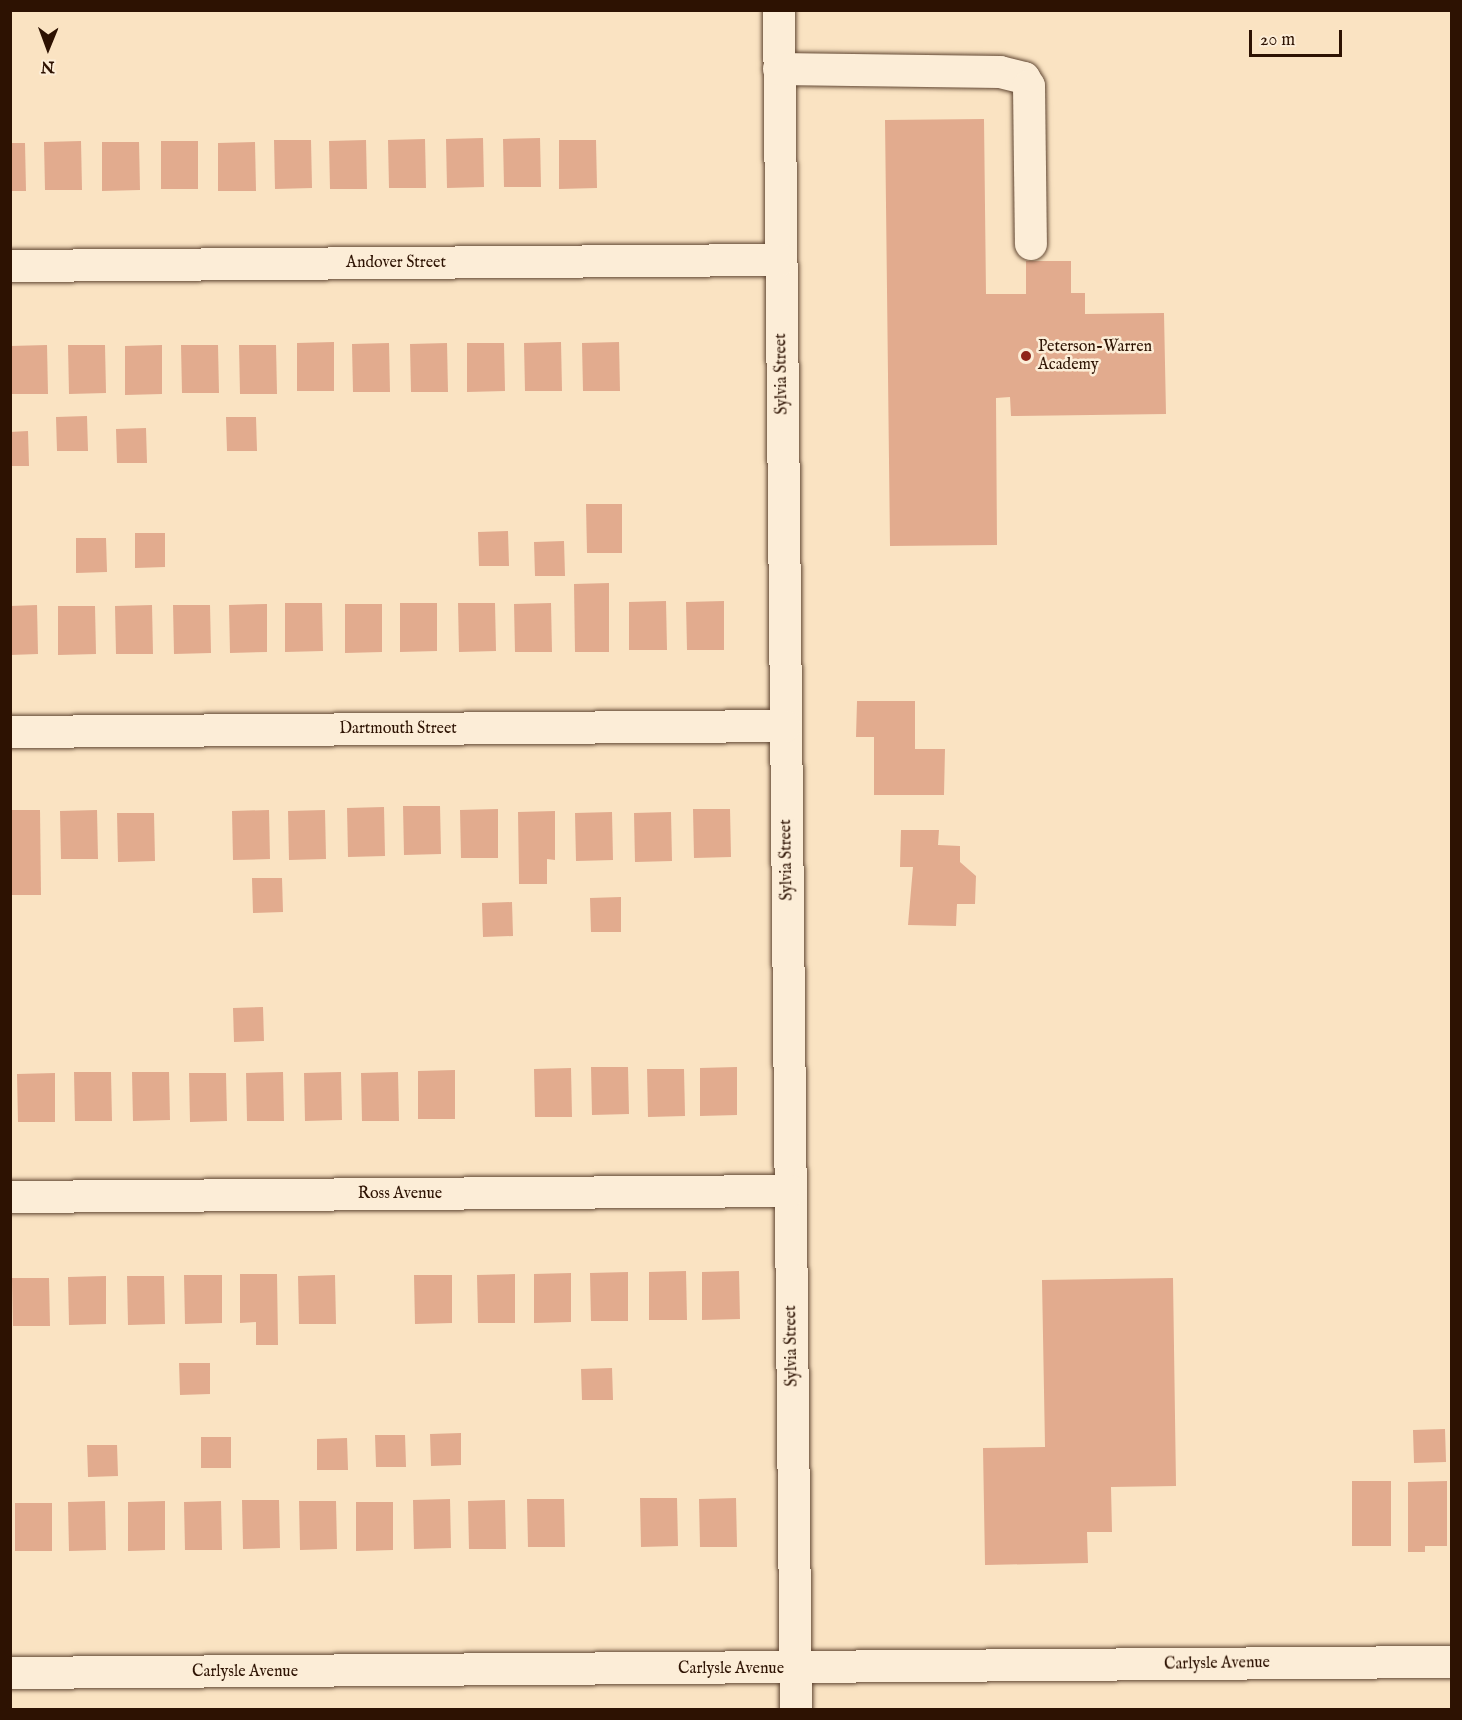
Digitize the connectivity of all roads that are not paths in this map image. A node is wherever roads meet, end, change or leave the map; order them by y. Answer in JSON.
{"nodes":[{"id":1,"x":779,"y":10,"type":"edge"},
{"id":2,"x":779,"y":69,"type":"junction"},
{"id":3,"x":1031,"y":244,"type":"dead end"},
{"id":4,"x":780,"y":260,"type":"junction"},
{"id":5,"x":10,"y":266,"type":"edge"},
{"id":6,"x":785,"y":726,"type":"junction"},
{"id":7,"x":10,"y":732,"type":"edge"},
{"id":8,"x":790,"y":1191,"type":"junction"},
{"id":9,"x":10,"y":1197,"type":"edge"},
{"id":10,"x":1452,"y":1662,"type":"edge"},
{"id":11,"x":795,"y":1668,"type":"junction"},
{"id":12,"x":10,"y":1673,"type":"edge"},
{"id":13,"x":796,"y":1710,"type":"edge"}],
"edges":[{"from":1,"to":2,"type":"street","name":"Sylvia Street"},
{"from":2,"to":3,"type":"street"},
{"from":2,"to":4,"type":"street","name":"Sylvia Street"},
{"from":4,"to":5,"type":"street","name":"Andover Street"},
{"from":4,"to":6,"type":"street","name":"Sylvia Street"},
{"from":6,"to":7,"type":"street","name":"Dartmouth Street"},
{"from":6,"to":8,"type":"street","name":"Sylvia Street"},
{"from":8,"to":9,"type":"street","name":"Ross Avenue"},
{"from":8,"to":11,"type":"street","name":"Sylvia Street"},
{"from":10,"to":11,"type":"street","name":"Carlysle Avenue"},
{"from":11,"to":12,"type":"street","name":"Carlysle Avenue"},
{"from":11,"to":13,"type":"street","name":"Sylvia Street"}]}
